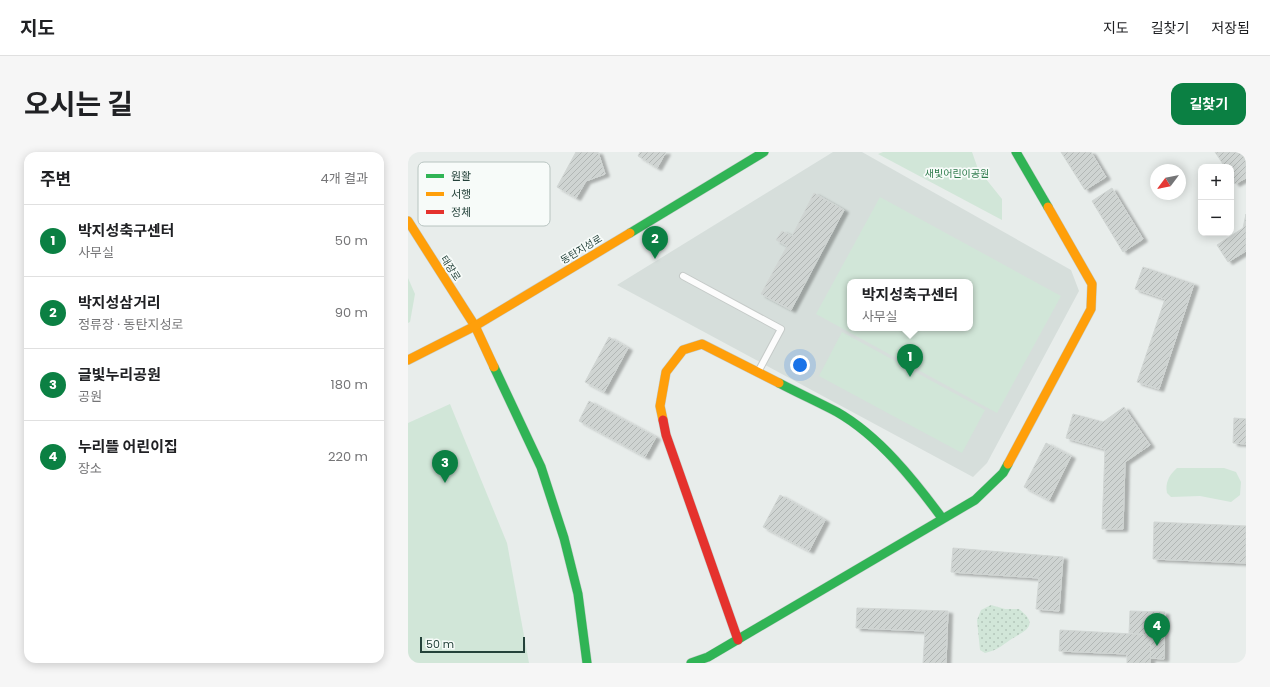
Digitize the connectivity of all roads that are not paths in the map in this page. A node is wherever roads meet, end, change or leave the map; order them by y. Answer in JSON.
{"nodes":[{"id":1,"x":764,"y":152,"type":"edge"},
{"id":2,"x":1016,"y":152,"type":"edge"},
{"id":3,"x":408,"y":221,"type":"edge"},
{"id":4,"x":683,"y":276,"type":"dead end"},
{"id":5,"x":475,"y":326,"type":"junction"},
{"id":6,"x":408,"y":360,"type":"edge"},
{"id":7,"x":758,"y":372,"type":"junction"},
{"id":8,"x":942,"y":518,"type":"junction"},
{"id":9,"x":738,"y":640,"type":"junction"},
{"id":10,"x":587,"y":663,"type":"edge"},
{"id":11,"x":691,"y":663,"type":"edge"}],
"edges":[{"from":1,"to":5,"type":"street","name":"동탄지성로"},
{"from":2,"to":8,"type":"street"},
{"from":3,"to":5,"type":"street","name":"태장로"},
{"from":4,"to":7,"type":"lane"},
{"from":5,"to":6,"type":"street","name":"동탄지성로"},
{"from":5,"to":10,"type":"street","name":"태장로"},
{"from":7,"to":8,"type":"street"},
{"from":7,"to":9,"type":"street"},
{"from":8,"to":9,"type":"street"},
{"from":9,"to":11,"type":"street"}]}
